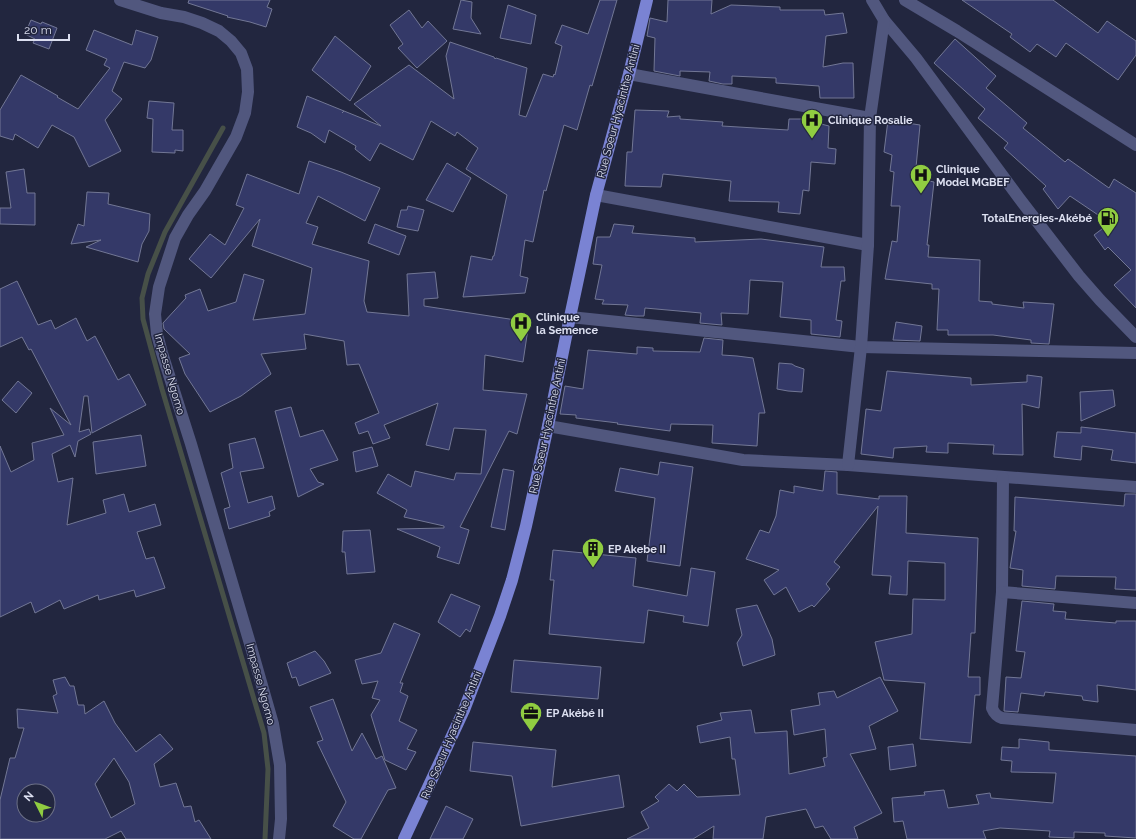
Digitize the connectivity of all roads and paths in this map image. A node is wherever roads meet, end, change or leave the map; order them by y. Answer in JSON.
{"nodes":[{"id":1,"x":120,"y":0,"type":"edge"},
{"id":2,"x":647,"y":0,"type":"edge"},
{"id":3,"x":872,"y":0,"type":"edge"},
{"id":4,"x":905,"y":0,"type":"edge"},
{"id":5,"x":884,"y":20,"type":"junction"},
{"id":6,"x":629,"y":74,"type":"junction"},
{"id":7,"x":870,"y":118,"type":"junction"},
{"id":8,"x":1136,"y":145,"type":"edge"},
{"id":9,"x":596,"y":195,"type":"junction"},
{"id":10,"x":868,"y":245,"type":"junction"},
{"id":11,"x":570,"y":317,"type":"junction"},
{"id":12,"x":1136,"y":337,"type":"edge"},
{"id":13,"x":861,"y":346,"type":"junction"},
{"id":14,"x":1136,"y":353,"type":"edge"},
{"id":15,"x":548,"y":426,"type":"junction"},
{"id":16,"x":848,"y":465,"type":"junction"},
{"id":17,"x":1003,"y":478,"type":"junction"},
{"id":18,"x":1136,"y":487,"type":"edge"},
{"id":19,"x":1002,"y":592,"type":"junction"},
{"id":20,"x":1136,"y":603,"type":"edge"},
{"id":21,"x":1136,"y":730,"type":"edge"},
{"id":22,"x":279,"y":839,"type":"edge"},
{"id":23,"x":404,"y":839,"type":"edge"}],
"edges":[{"from":1,"to":22,"type":"street","name":"Impasse Ngomo"},
{"from":2,"to":6,"type":"main road","name":"Rue Soeur Hyacinthe Antini"},
{"from":3,"to":5,"type":"street"},
{"from":4,"to":8,"type":"street"},
{"from":5,"to":7,"type":"street"},
{"from":5,"to":12,"type":"street"},
{"from":6,"to":7,"type":"street"},
{"from":6,"to":9,"type":"main road","name":"Rue Soeur Hyacinthe Antini"},
{"from":7,"to":10,"type":"street"},
{"from":9,"to":10,"type":"street"},
{"from":9,"to":11,"type":"main road","name":"Rue Soeur Hyacinthe Antini"},
{"from":10,"to":13,"type":"street"},
{"from":11,"to":13,"type":"street"},
{"from":11,"to":15,"type":"main road","name":"Rue Soeur Hyacinthe Antini"},
{"from":13,"to":14,"type":"street"},
{"from":13,"to":16,"type":"street"},
{"from":15,"to":16,"type":"street"},
{"from":15,"to":23,"type":"main road","name":"Rue Soeur Hyacinthe Antini"},
{"from":16,"to":17,"type":"street"},
{"from":17,"to":18,"type":"street"},
{"from":17,"to":19,"type":"street"},
{"from":19,"to":20,"type":"street"},
{"from":19,"to":21,"type":"street"}]}
